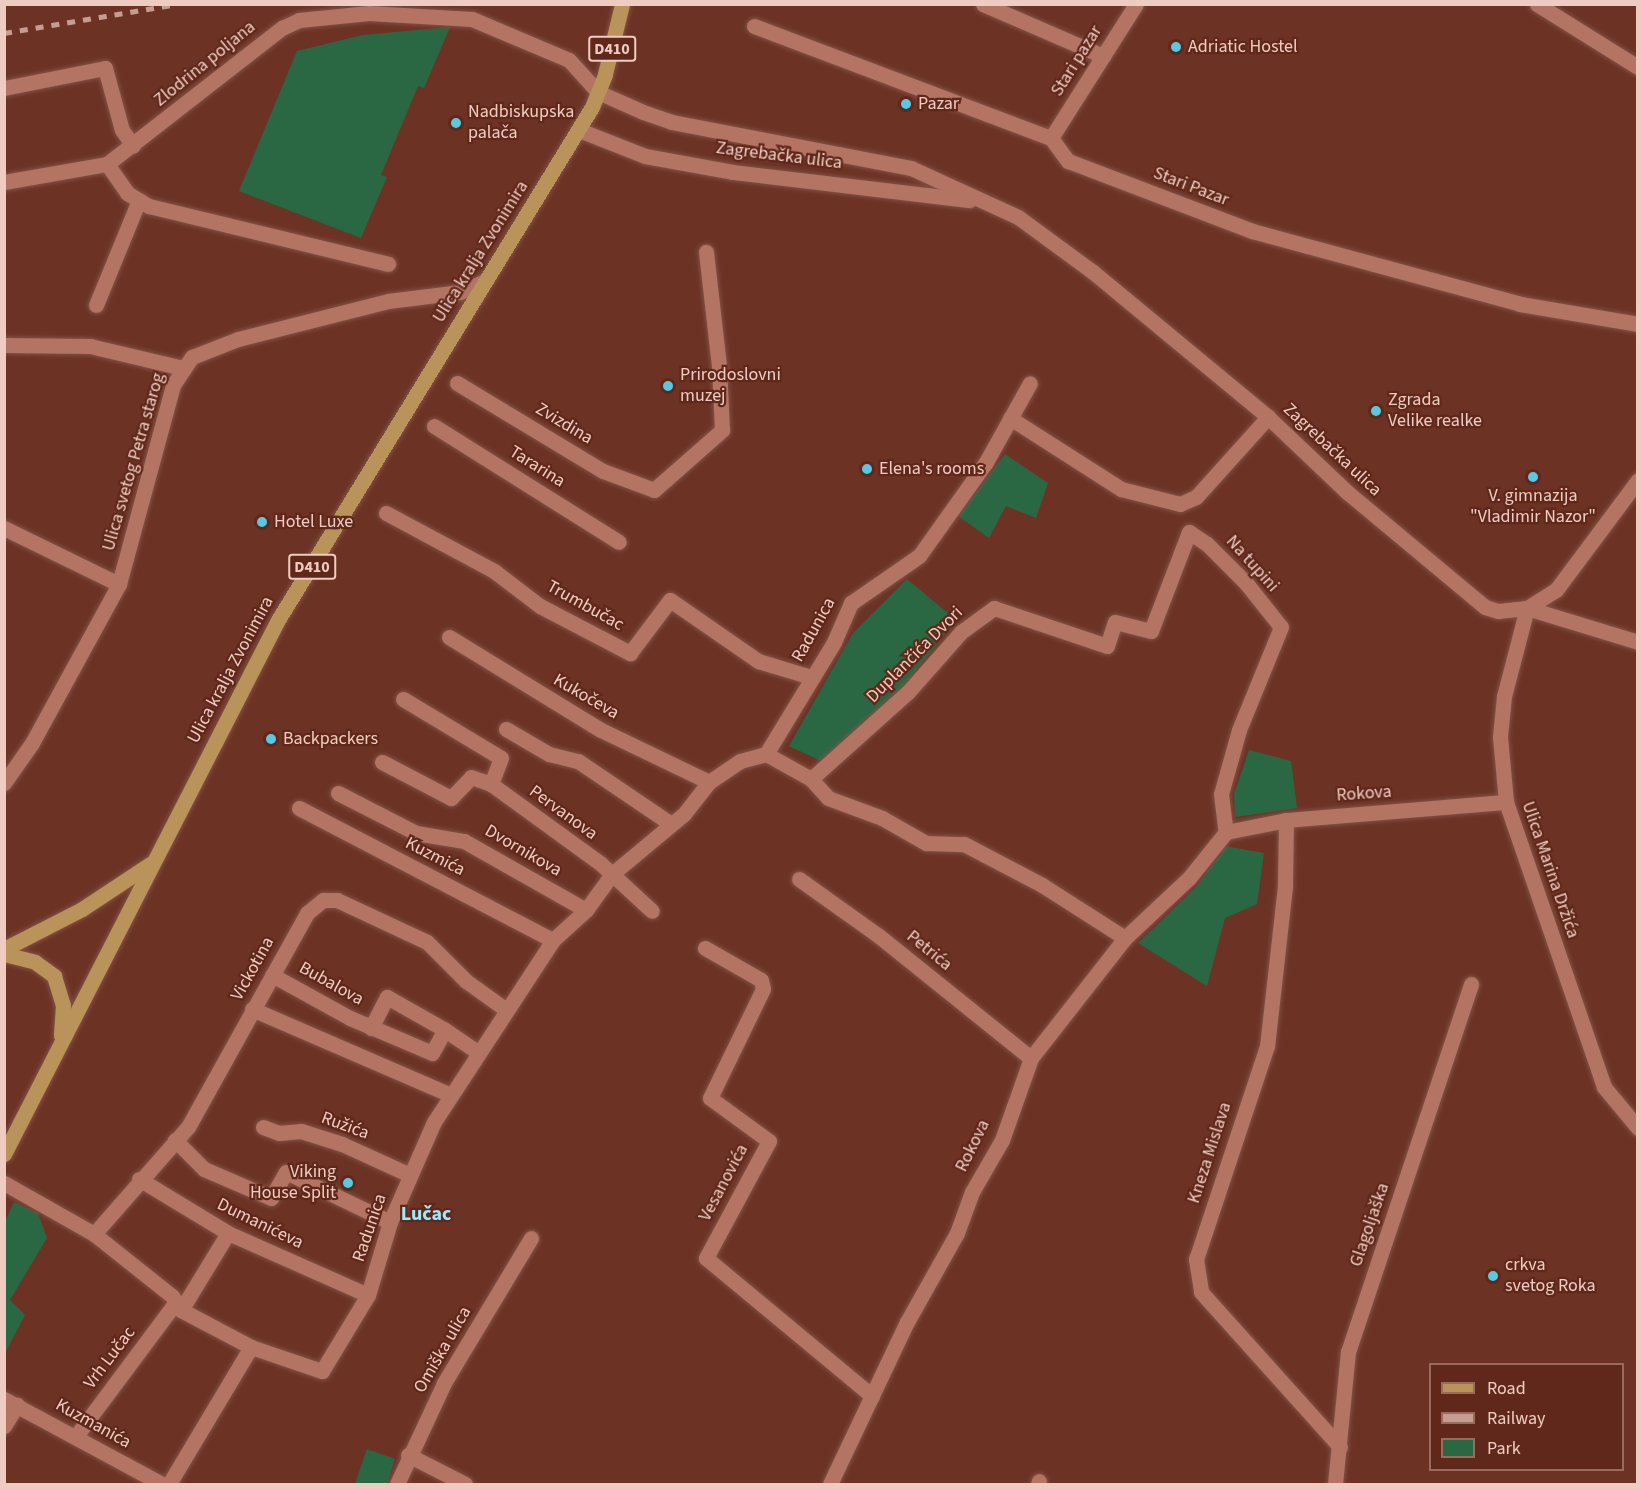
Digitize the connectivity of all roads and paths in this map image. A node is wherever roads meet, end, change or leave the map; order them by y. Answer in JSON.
{"nodes":[{"id":1,"x":622,"y":4,"type":"edge"},
{"id":2,"x":983,"y":4,"type":"edge"},
{"id":3,"x":1136,"y":4,"type":"edge"},
{"id":4,"x":1537,"y":4,"type":"edge"},
{"id":5,"x":754,"y":26,"type":"dead end"},
{"id":6,"x":1103,"y":56,"type":"junction"},
{"id":7,"x":1638,"y":67,"type":"edge"},
{"id":8,"x":4,"y":88,"type":"edge"},
{"id":9,"x":598,"y":92,"type":"junction"},
{"id":10,"x":579,"y":130,"type":"junction"},
{"id":11,"x":1052,"y":138,"type":"junction"},
{"id":12,"x":133,"y":146,"type":"junction"},
{"id":13,"x":106,"y":164,"type":"junction"},
{"id":14,"x":4,"y":182,"type":"edge"},
{"id":15,"x":139,"y":200,"type":"junction"},
{"id":16,"x":978,"y":201,"type":"junction"},
{"id":17,"x":706,"y":252,"type":"dead end"},
{"id":18,"x":388,"y":264,"type":"dead end"},
{"id":19,"x":484,"y":281,"type":"junction"},
{"id":20,"x":96,"y":304,"type":"dead end"},
{"id":21,"x":1638,"y":324,"type":"edge"},
{"id":22,"x":4,"y":345,"type":"edge"},
{"id":23,"x":183,"y":368,"type":"junction"},
{"id":24,"x":457,"y":383,"type":"dead end"},
{"id":25,"x":1030,"y":384,"type":"dead end"},
{"id":26,"x":1268,"y":417,"type":"junction"},
{"id":27,"x":1010,"y":418,"type":"junction"},
{"id":28,"x":434,"y":426,"type":"dead end"},
{"id":29,"x":1638,"y":480,"type":"edge"},
{"id":30,"x":386,"y":513,"type":"dead end"},
{"id":31,"x":4,"y":528,"type":"edge"},
{"id":32,"x":1189,"y":532,"type":"joint"},
{"id":33,"x":619,"y":542,"type":"dead end"},
{"id":34,"x":119,"y":584,"type":"junction"},
{"id":35,"x":1527,"y":608,"type":"junction"},
{"id":36,"x":449,"y":638,"type":"dead end"},
{"id":37,"x":1638,"y":642,"type":"edge"},
{"id":38,"x":811,"y":677,"type":"junction"},
{"id":39,"x":403,"y":699,"type":"dead end"},
{"id":40,"x":506,"y":729,"type":"dead end"},
{"id":41,"x":766,"y":754,"type":"junction"},
{"id":42,"x":382,"y":762,"type":"dead end"},
{"id":43,"x":811,"y":779,"type":"junction"},
{"id":44,"x":709,"y":782,"type":"junction"},
{"id":45,"x":4,"y":783,"type":"edge"},
{"id":46,"x":491,"y":784,"type":"junction"},
{"id":47,"x":338,"y":793,"type":"dead end"},
{"id":48,"x":1506,"y":802,"type":"junction"},
{"id":49,"x":299,"y":808,"type":"dead end"},
{"id":50,"x":1286,"y":820,"type":"junction"},
{"id":51,"x":671,"y":824,"type":"junction"},
{"id":52,"x":1226,"y":832,"type":"junction"},
{"id":53,"x":154,"y":861,"type":"junction"},
{"id":54,"x":612,"y":874,"type":"junction"},
{"id":55,"x":799,"y":879,"type":"dead end"},
{"id":56,"x":586,"y":910,"type":"junction"},
{"id":57,"x":652,"y":911,"type":"dead end"},
{"id":58,"x":1125,"y":938,"type":"junction"},
{"id":59,"x":553,"y":940,"type":"junction"},
{"id":60,"x":705,"y":948,"type":"dead end"},
{"id":61,"x":4,"y":949,"type":"edge"},
{"id":62,"x":4,"y":954,"type":"edge"},
{"id":63,"x":272,"y":975,"type":"junction"},
{"id":64,"x":1471,"y":984,"type":"dead end"},
{"id":65,"x":252,"y":1009,"type":"junction"},
{"id":66,"x":505,"y":1009,"type":"junction"},
{"id":67,"x":371,"y":1028,"type":"junction"},
{"id":68,"x":445,"y":1030,"type":"junction"},
{"id":69,"x":59,"y":1047,"type":"junction"},
{"id":70,"x":478,"y":1052,"type":"junction"},
{"id":71,"x":1031,"y":1058,"type":"junction"},
{"id":72,"x":451,"y":1095,"type":"junction"},
{"id":73,"x":263,"y":1127,"type":"dead end"},
{"id":74,"x":1638,"y":1128,"type":"edge"},
{"id":75,"x":175,"y":1140,"type":"junction"},
{"id":76,"x":4,"y":1154,"type":"edge"},
{"id":77,"x":410,"y":1175,"type":"junction"},
{"id":78,"x":139,"y":1179,"type":"junction"},
{"id":79,"x":4,"y":1183,"type":"edge"},
{"id":80,"x":390,"y":1222,"type":"junction"},
{"id":81,"x":228,"y":1233,"type":"junction"},
{"id":82,"x":94,"y":1234,"type":"junction"},
{"id":83,"x":531,"y":1238,"type":"dead end"},
{"id":84,"x":368,"y":1295,"type":"junction"},
{"id":85,"x":178,"y":1306,"type":"junction"},
{"id":86,"x":251,"y":1347,"type":"junction"},
{"id":87,"x":872,"y":1396,"type":"junction"},
{"id":88,"x":11,"y":1402,"type":"edge"},
{"id":89,"x":4,"y":1426,"type":"edge"},
{"id":90,"x":76,"y":1436,"type":"junction"},
{"id":91,"x":1340,"y":1447,"type":"junction"},
{"id":92,"x":408,"y":1455,"type":"junction"},
{"id":93,"x":162,"y":1484,"type":"edge"},
{"id":94,"x":397,"y":1485,"type":"edge"},
{"id":95,"x":465,"y":1485,"type":"edge"},
{"id":96,"x":830,"y":1485,"type":"edge"},
{"id":97,"x":1335,"y":1485,"type":"edge"}],
"edges":[{"from":1,"to":9,"type":"main road","number":"D410"},
{"from":2,"to":6,"type":"street"},
{"from":3,"to":6,"type":"street","name":"Stari pazar"},
{"from":4,"to":7,"type":"street"},
{"from":5,"to":11,"type":"street"},
{"from":6,"to":11,"type":"street","name":"Stari pazar"},
{"from":8,"to":12,"type":"street"},
{"from":9,"to":10,"type":"main road","number":"D410"},
{"from":9,"to":12,"type":"street","name":"Zlodrina poljana"},
{"from":9,"to":16,"type":"street","name":"Zagrebačka ulica"},
{"from":10,"to":16,"type":"street","name":"Zagrebačka ulica"},
{"from":10,"to":19,"type":"main road","name":"Ulica kralja Zvonimira","number":"D410"},
{"from":11,"to":21,"type":"street","name":"Stari Pazar"},
{"from":12,"to":13,"type":"street","name":"Zlodrina poljana"},
{"from":13,"to":14,"type":"street","name":"Zlodrina poljana"},
{"from":13,"to":15,"type":"street"},
{"from":15,"to":18,"type":"street"},
{"from":15,"to":20,"type":"street"},
{"from":16,"to":26,"type":"street","name":"Zagrebačka ulica"},
{"from":17,"to":24,"type":"street","name":"Zvizdina"},
{"from":19,"to":23,"type":"street","name":"Ulica svetog Petra starog"},
{"from":19,"to":53,"type":"main road","name":"Ulica kralja Zvonimira","number":"D410"},
{"from":22,"to":23,"type":"street"},
{"from":23,"to":34,"type":"street","name":"Ulica svetog Petra starog"},
{"from":25,"to":27,"type":"street","name":"Radunica"},
{"from":26,"to":27,"type":"street"},
{"from":26,"to":35,"type":"street","name":"Zagrebačka ulica"},
{"from":27,"to":38,"type":"street","name":"Radunica"},
{"from":28,"to":33,"type":"street","name":"Tararina"},
{"from":29,"to":35,"type":"street","name":"Zagrebačka ulica"},
{"from":30,"to":38,"type":"street","name":"Trumbučac"},
{"from":31,"to":34,"type":"street"},
{"from":32,"to":43,"type":"street","name":"Duplančića Dvori"},
{"from":32,"to":52,"type":"street","name":"Na tupini"},
{"from":34,"to":45,"type":"street","name":"Ulica svetog Petra starog"},
{"from":35,"to":37,"type":"street"},
{"from":35,"to":48,"type":"street","name":"Ulica Marina Držića"},
{"from":36,"to":44,"type":"street","name":"Kukočeva"},
{"from":38,"to":41,"type":"street","name":"Radunica"},
{"from":39,"to":46,"type":"street"},
{"from":40,"to":51,"type":"street"},
{"from":41,"to":43,"type":"street"},
{"from":41,"to":44,"type":"street","name":"Radunica"},
{"from":42,"to":46,"type":"street"},
{"from":43,"to":58,"type":"street"},
{"from":44,"to":51,"type":"street","name":"Radunica"},
{"from":46,"to":54,"type":"street","name":"Pervanova"},
{"from":47,"to":56,"type":"street","name":"Dvornikova"},
{"from":48,"to":50,"type":"street","name":"Rokova"},
{"from":48,"to":74,"type":"street","name":"Ulica Marina Držića"},
{"from":49,"to":59,"type":"street","name":"Kuzmića"},
{"from":50,"to":52,"type":"street","name":"Rokova"},
{"from":50,"to":91,"type":"street","name":"Kneza Mislava"},
{"from":51,"to":54,"type":"street","name":"Radunica"},
{"from":52,"to":58,"type":"street","name":"Rokova"},
{"from":53,"to":61,"type":"main road","number":"D410"},
{"from":53,"to":69,"type":"main road","name":"Ulica kralja Zvonimira","number":"D410"},
{"from":54,"to":56,"type":"street","name":"Radunica"},
{"from":54,"to":57,"type":"street"},
{"from":55,"to":71,"type":"street","name":"Petrića"},
{"from":56,"to":59,"type":"street","name":"Radunica"},
{"from":58,"to":71,"type":"street","name":"Rokova"},
{"from":59,"to":66,"type":"street","name":"Radunica"},
{"from":60,"to":87,"type":"street","name":"Vesanovića"},
{"from":62,"to":69,"type":"main road"},
{"from":63,"to":65,"type":"street","name":"Vickotina"},
{"from":63,"to":66,"type":"street","name":"Vickotina"},
{"from":63,"to":67,"type":"street","name":"Bubalova"},
{"from":64,"to":91,"type":"street","name":"Glagoljaška"},
{"from":65,"to":72,"type":"street"},
{"from":65,"to":75,"type":"street","name":"Vickotina"},
{"from":66,"to":70,"type":"street","name":"Radunica"},
{"from":67,"to":68,"type":"street","name":"Bubalova"},
{"from":67,"to":68,"type":"street","name":"Bubalova"},
{"from":68,"to":70,"type":"street","name":"Bubalova"},
{"from":69,"to":76,"type":"main road","name":"Ulica kralja Zvonimira","number":"D410"},
{"from":70,"to":72,"type":"street","name":"Radunica"},
{"from":71,"to":87,"type":"street","name":"Rokova"},
{"from":72,"to":77,"type":"street","name":"Radunica"},
{"from":73,"to":77,"type":"street","name":"Ružića"},
{"from":75,"to":78,"type":"street","name":"Vickotina"},
{"from":75,"to":80,"type":"street"},
{"from":77,"to":80,"type":"street","name":"Radunica"},
{"from":78,"to":81,"type":"street","name":"Dumanićeva"},
{"from":78,"to":82,"type":"street","name":"Vickotina"},
{"from":79,"to":82,"type":"street"},
{"from":80,"to":84,"type":"street","name":"Radunica"},
{"from":81,"to":84,"type":"street","name":"Dumanićeva"},
{"from":81,"to":85,"type":"street","name":"Vrh Lučac"},
{"from":82,"to":85,"type":"street"},
{"from":83,"to":92,"type":"street","name":"Omiška ulica"},
{"from":84,"to":86,"type":"street","name":"Radunica"},
{"from":85,"to":86,"type":"street"},
{"from":85,"to":90,"type":"street","name":"Vrh Lučac"},
{"from":86,"to":93,"type":"street"},
{"from":87,"to":96,"type":"street","name":"Rokova"},
{"from":88,"to":89,"type":"street"},
{"from":88,"to":90,"type":"street","name":"Kuzmanića"},
{"from":90,"to":93,"type":"street","name":"Kuzmanića"},
{"from":91,"to":97,"type":"street","name":"Glagoljaška"},
{"from":92,"to":94,"type":"street","name":"Omiška ulica"},
{"from":92,"to":95,"type":"street"}]}
